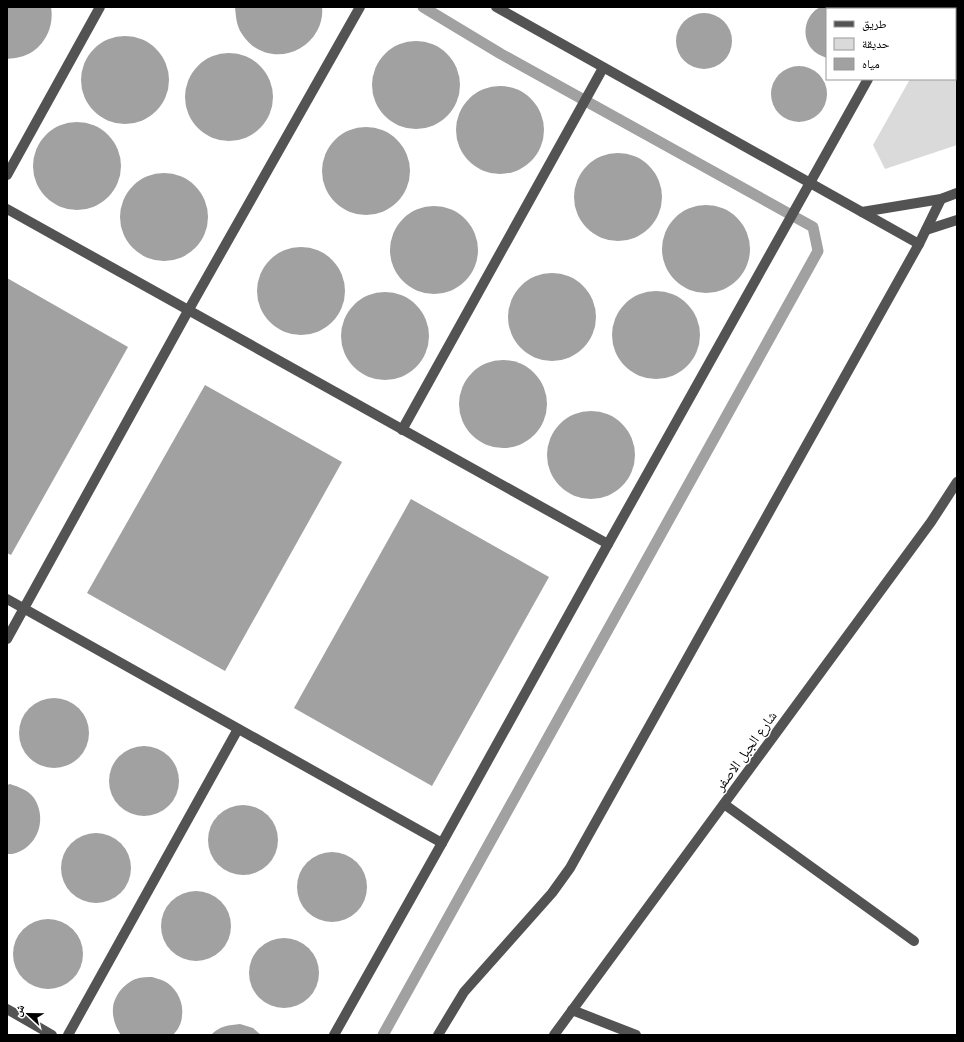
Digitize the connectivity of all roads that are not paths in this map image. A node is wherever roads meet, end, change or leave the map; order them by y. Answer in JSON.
{"nodes":[{"id":1,"x":100,"y":7,"type":"edge"},
{"id":2,"x":360,"y":7,"type":"edge"},
{"id":3,"x":496,"y":7,"type":"edge"},
{"id":4,"x":603,"y":68,"type":"junction"},
{"id":5,"x":867,"y":80,"type":"edge"},
{"id":6,"x":7,"y":175,"type":"edge"},
{"id":7,"x":810,"y":183,"type":"junction"},
{"id":8,"x":957,"y":193,"type":"edge"},
{"id":9,"x":941,"y":199,"type":"junction"},
{"id":10,"x":7,"y":209,"type":"edge"},
{"id":11,"x":862,"y":212,"type":"junction"},
{"id":12,"x":957,"y":220,"type":"edge"},
{"id":13,"x":926,"y":230,"type":"junction"},
{"id":14,"x":919,"y":244,"type":"junction"},
{"id":15,"x":188,"y":311,"type":"junction"},
{"id":16,"x":402,"y":430,"type":"junction"},
{"id":17,"x":957,"y":482,"type":"edge"},
{"id":18,"x":608,"y":544,"type":"junction"},
{"id":19,"x":7,"y":600,"type":"edge"},
{"id":20,"x":24,"y":609,"type":"junction"},
{"id":21,"x":7,"y":639,"type":"edge"},
{"id":22,"x":238,"y":729,"type":"junction"},
{"id":23,"x":724,"y":804,"type":"junction"},
{"id":24,"x":442,"y":843,"type":"junction"},
{"id":25,"x":914,"y":941,"type":"dead end"},
{"id":26,"x":7,"y":1009,"type":"edge"},
{"id":27,"x":572,"y":1010,"type":"junction"},
{"id":28,"x":52,"y":1035,"type":"edge"},
{"id":29,"x":68,"y":1035,"type":"edge"},
{"id":30,"x":334,"y":1035,"type":"edge"},
{"id":31,"x":438,"y":1035,"type":"edge"},
{"id":32,"x":554,"y":1035,"type":"edge"},
{"id":33,"x":636,"y":1035,"type":"edge"}],
"edges":[{"from":1,"to":6,"type":"street"},
{"from":2,"to":15,"type":"street"},
{"from":3,"to":4,"type":"street"},
{"from":4,"to":7,"type":"street"},
{"from":4,"to":16,"type":"street"},
{"from":5,"to":7,"type":"street"},
{"from":7,"to":11,"type":"street"},
{"from":7,"to":18,"type":"street"},
{"from":8,"to":9,"type":"street"},
{"from":9,"to":11,"type":"street"},
{"from":9,"to":13,"type":"street"},
{"from":10,"to":15,"type":"street"},
{"from":11,"to":14,"type":"street"},
{"from":12,"to":13,"type":"street"},
{"from":13,"to":14,"type":"street"},
{"from":14,"to":31,"type":"street"},
{"from":15,"to":16,"type":"street"},
{"from":15,"to":20,"type":"street"},
{"from":16,"to":18,"type":"street"},
{"from":17,"to":23,"type":"street","name":"شارع الجبل الاصفر"},
{"from":18,"to":24,"type":"street"},
{"from":19,"to":20,"type":"street"},
{"from":20,"to":21,"type":"street"},
{"from":20,"to":22,"type":"street"},
{"from":22,"to":24,"type":"street"},
{"from":22,"to":29,"type":"street"},
{"from":23,"to":25,"type":"street"},
{"from":23,"to":27,"type":"street","name":"شارع الجبل الاصفر"},
{"from":24,"to":30,"type":"street"},
{"from":26,"to":28,"type":"street"},
{"from":27,"to":32,"type":"street","name":"شارع الجبل الاصفر"},
{"from":27,"to":33,"type":"street"}]}
